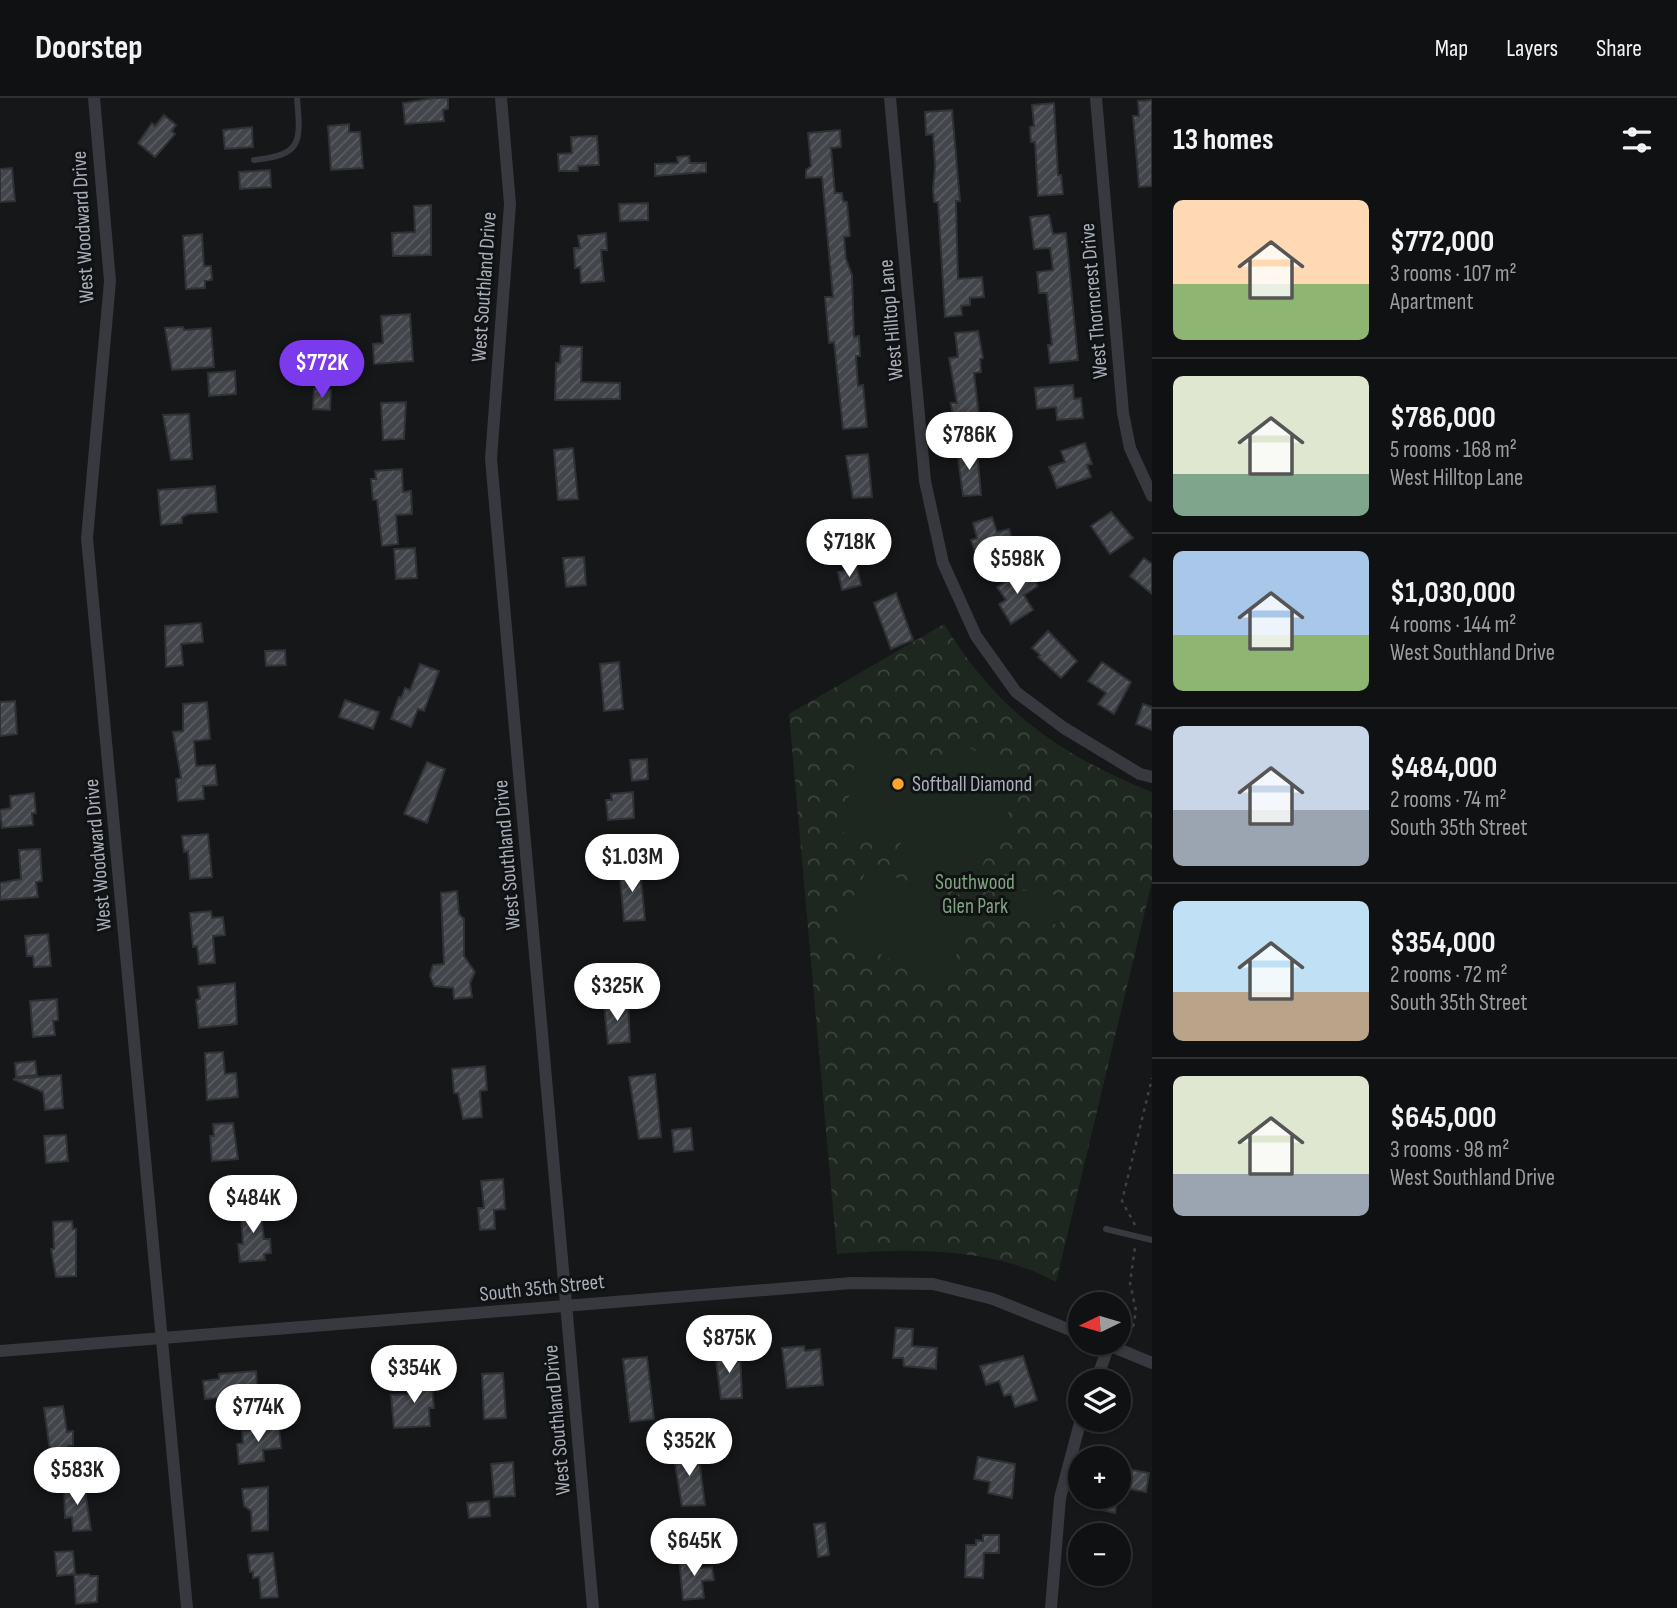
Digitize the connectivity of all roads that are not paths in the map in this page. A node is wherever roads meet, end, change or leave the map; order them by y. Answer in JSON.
{"nodes":[{"id":1,"x":94,"y":98,"type":"edge"},
{"id":2,"x":297,"y":98,"type":"edge"},
{"id":3,"x":501,"y":98,"type":"edge"},
{"id":4,"x":890,"y":98,"type":"edge"},
{"id":5,"x":1096,"y":98,"type":"edge"},
{"id":6,"x":254,"y":160,"type":"dead end"},
{"id":7,"x":1152,"y":496,"type":"edge"},
{"id":8,"x":1152,"y":777,"type":"edge"},
{"id":9,"x":1106,"y":1229,"type":"dead end"},
{"id":10,"x":1152,"y":1241,"type":"edge"},
{"id":11,"x":566,"y":1304,"type":"junction"},
{"id":12,"x":1068,"y":1329,"type":"edge"},
{"id":13,"x":163,"y":1336,"type":"junction"},
{"id":14,"x":0,"y":1351,"type":"edge"},
{"id":15,"x":1131,"y":1355,"type":"edge"},
{"id":16,"x":1152,"y":1363,"type":"edge"},
{"id":17,"x":1078,"y":1432,"type":"edge"},
{"id":18,"x":187,"y":1608,"type":"edge"},
{"id":19,"x":593,"y":1608,"type":"edge"},
{"id":20,"x":1051,"y":1608,"type":"edge"}],
"edges":[{"from":1,"to":13,"type":"street","name":"West Woodward Drive"},
{"from":2,"to":6,"type":"lane"},
{"from":3,"to":11,"type":"street","name":"West Southland Drive"},
{"from":4,"to":8,"type":"street","name":"West Hilltop Lane"},
{"from":5,"to":7,"type":"street","name":"West Thorncrest Drive"},
{"from":9,"to":10,"type":"lane"},
{"from":11,"to":12,"type":"street","name":"South 35th Street"},
{"from":11,"to":13,"type":"street","name":"South 35th Street"},
{"from":11,"to":19,"type":"street","name":"West Southland Drive"},
{"from":13,"to":14,"type":"street","name":"South 35th Street"},
{"from":13,"to":18,"type":"street","name":"West Woodward Drive"},
{"from":15,"to":16,"type":"street"},
{"from":17,"to":20,"type":"street"}]}
